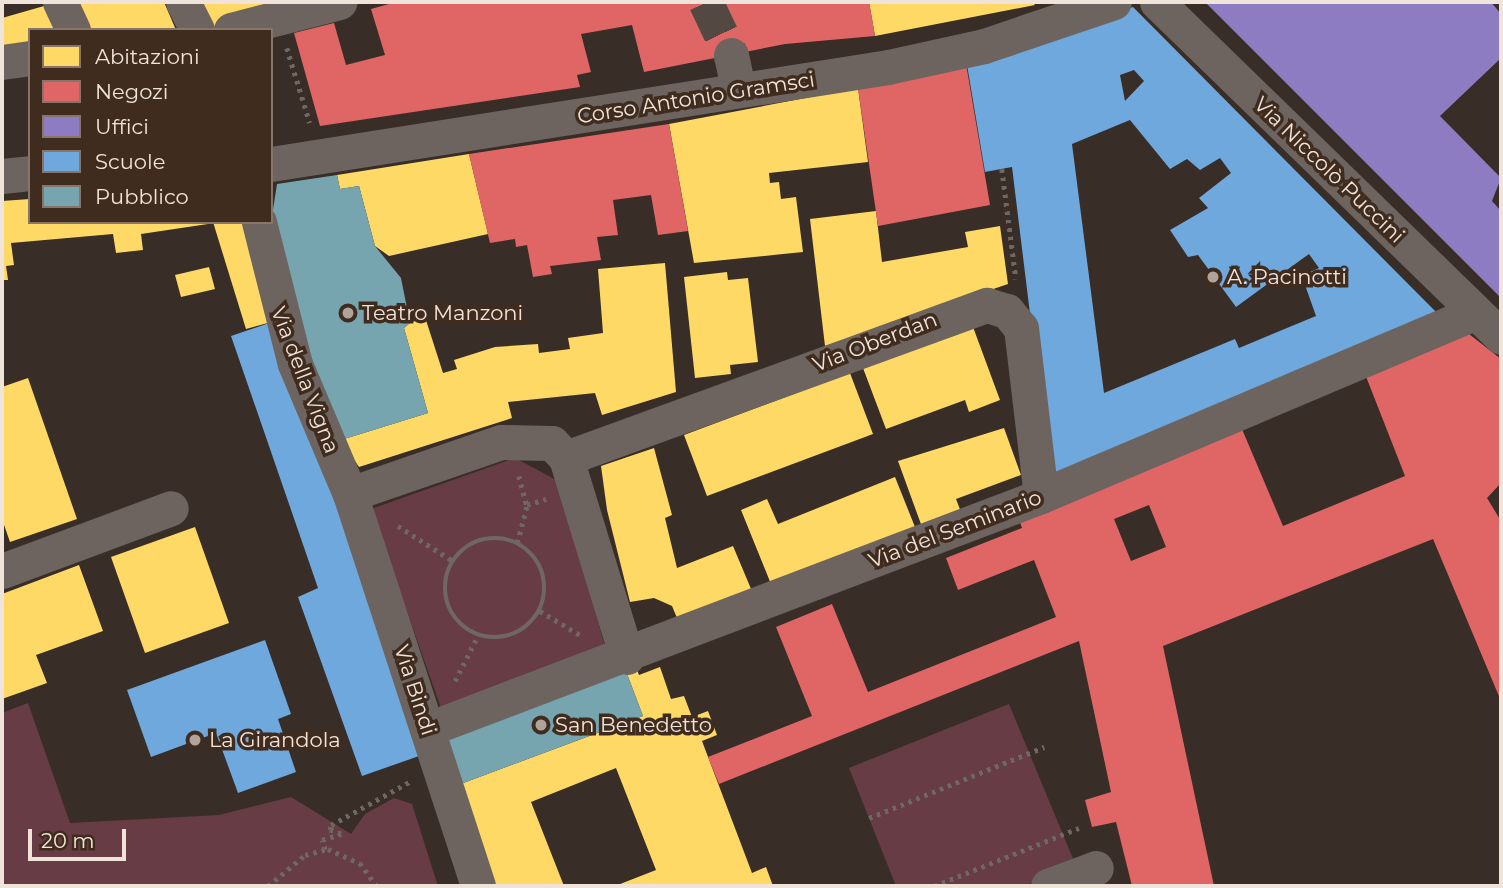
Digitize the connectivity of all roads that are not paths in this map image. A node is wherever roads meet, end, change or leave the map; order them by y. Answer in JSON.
{"nodes":[{"id":1,"x":60,"y":2,"type":"edge"},
{"id":2,"x":183,"y":2,"type":"edge"},
{"id":3,"x":339,"y":2,"type":"edge"},
{"id":4,"x":1089,"y":2,"type":"edge"},
{"id":5,"x":1114,"y":2,"type":"edge"},
{"id":6,"x":1157,"y":2,"type":"edge"},
{"id":7,"x":72,"y":28,"type":"edge"},
{"id":8,"x":196,"y":28,"type":"edge"},
{"id":9,"x":238,"y":28,"type":"edge"},
{"id":10,"x":28,"y":58,"type":"edge"},
{"id":11,"x":2,"y":62,"type":"edge"},
{"id":12,"x":273,"y":147,"type":"edge"},
{"id":13,"x":273,"y":164,"type":"edge"},
{"id":14,"x":28,"y":173,"type":"edge"},
{"id":15,"x":2,"y":176,"type":"edge"},
{"id":16,"x":28,"y":188,"type":"edge"},
{"id":17,"x":2,"y":191,"type":"edge"},
{"id":18,"x":260,"y":224,"type":"edge"},
{"id":19,"x":1475,"y":313,"type":"junction"},
{"id":20,"x":1501,"y":337,"type":"edge"},
{"id":21,"x":566,"y":458,"type":"junction"},
{"id":22,"x":350,"y":494,"type":"junction"},
{"id":23,"x":1041,"y":496,"type":"junction"},
{"id":24,"x":171,"y":508,"type":"dead end"},
{"id":25,"x":2,"y":571,"type":"edge"},
{"id":26,"x":627,"y":657,"type":"junction"},
{"id":27,"x":428,"y":729,"type":"junction"},
{"id":28,"x":1096,"y":868,"type":"dead end"},
{"id":29,"x":478,"y":886,"type":"edge"},
{"id":30,"x":1048,"y":886,"type":"edge"}],
"edges":[{"from":1,"to":7,"type":"street"},
{"from":2,"to":8,"type":"street"},
{"from":3,"to":9,"type":"street"},
{"from":4,"to":12,"type":"street","name":"Corso Antonio Gramsci"},
{"from":5,"to":13,"type":"street","name":"Corso Antonio Gramsci"},
{"from":6,"to":19,"type":"street","name":"Via Niccolò Puccini"},
{"from":10,"to":11,"type":"street"},
{"from":14,"to":15,"type":"street"},
{"from":16,"to":17,"type":"street"},
{"from":18,"to":22,"type":"street","name":"Via della Vigna"},
{"from":19,"to":20,"type":"street","name":"Via Niccolò Puccini"},
{"from":19,"to":23,"type":"street","name":"Via del Seminario"},
{"from":21,"to":22,"type":"street"},
{"from":21,"to":23,"type":"street","name":"Via Oberdan"},
{"from":21,"to":26,"type":"street"},
{"from":22,"to":27,"type":"street","name":"Via Bindi"},
{"from":23,"to":26,"type":"street","name":"Via del Seminario"},
{"from":24,"to":25,"type":"street"},
{"from":26,"to":27,"type":"street","name":"Via del Seminario"},
{"from":27,"to":29,"type":"street","name":"Via Bindi"},
{"from":28,"to":30,"type":"street"}]}
